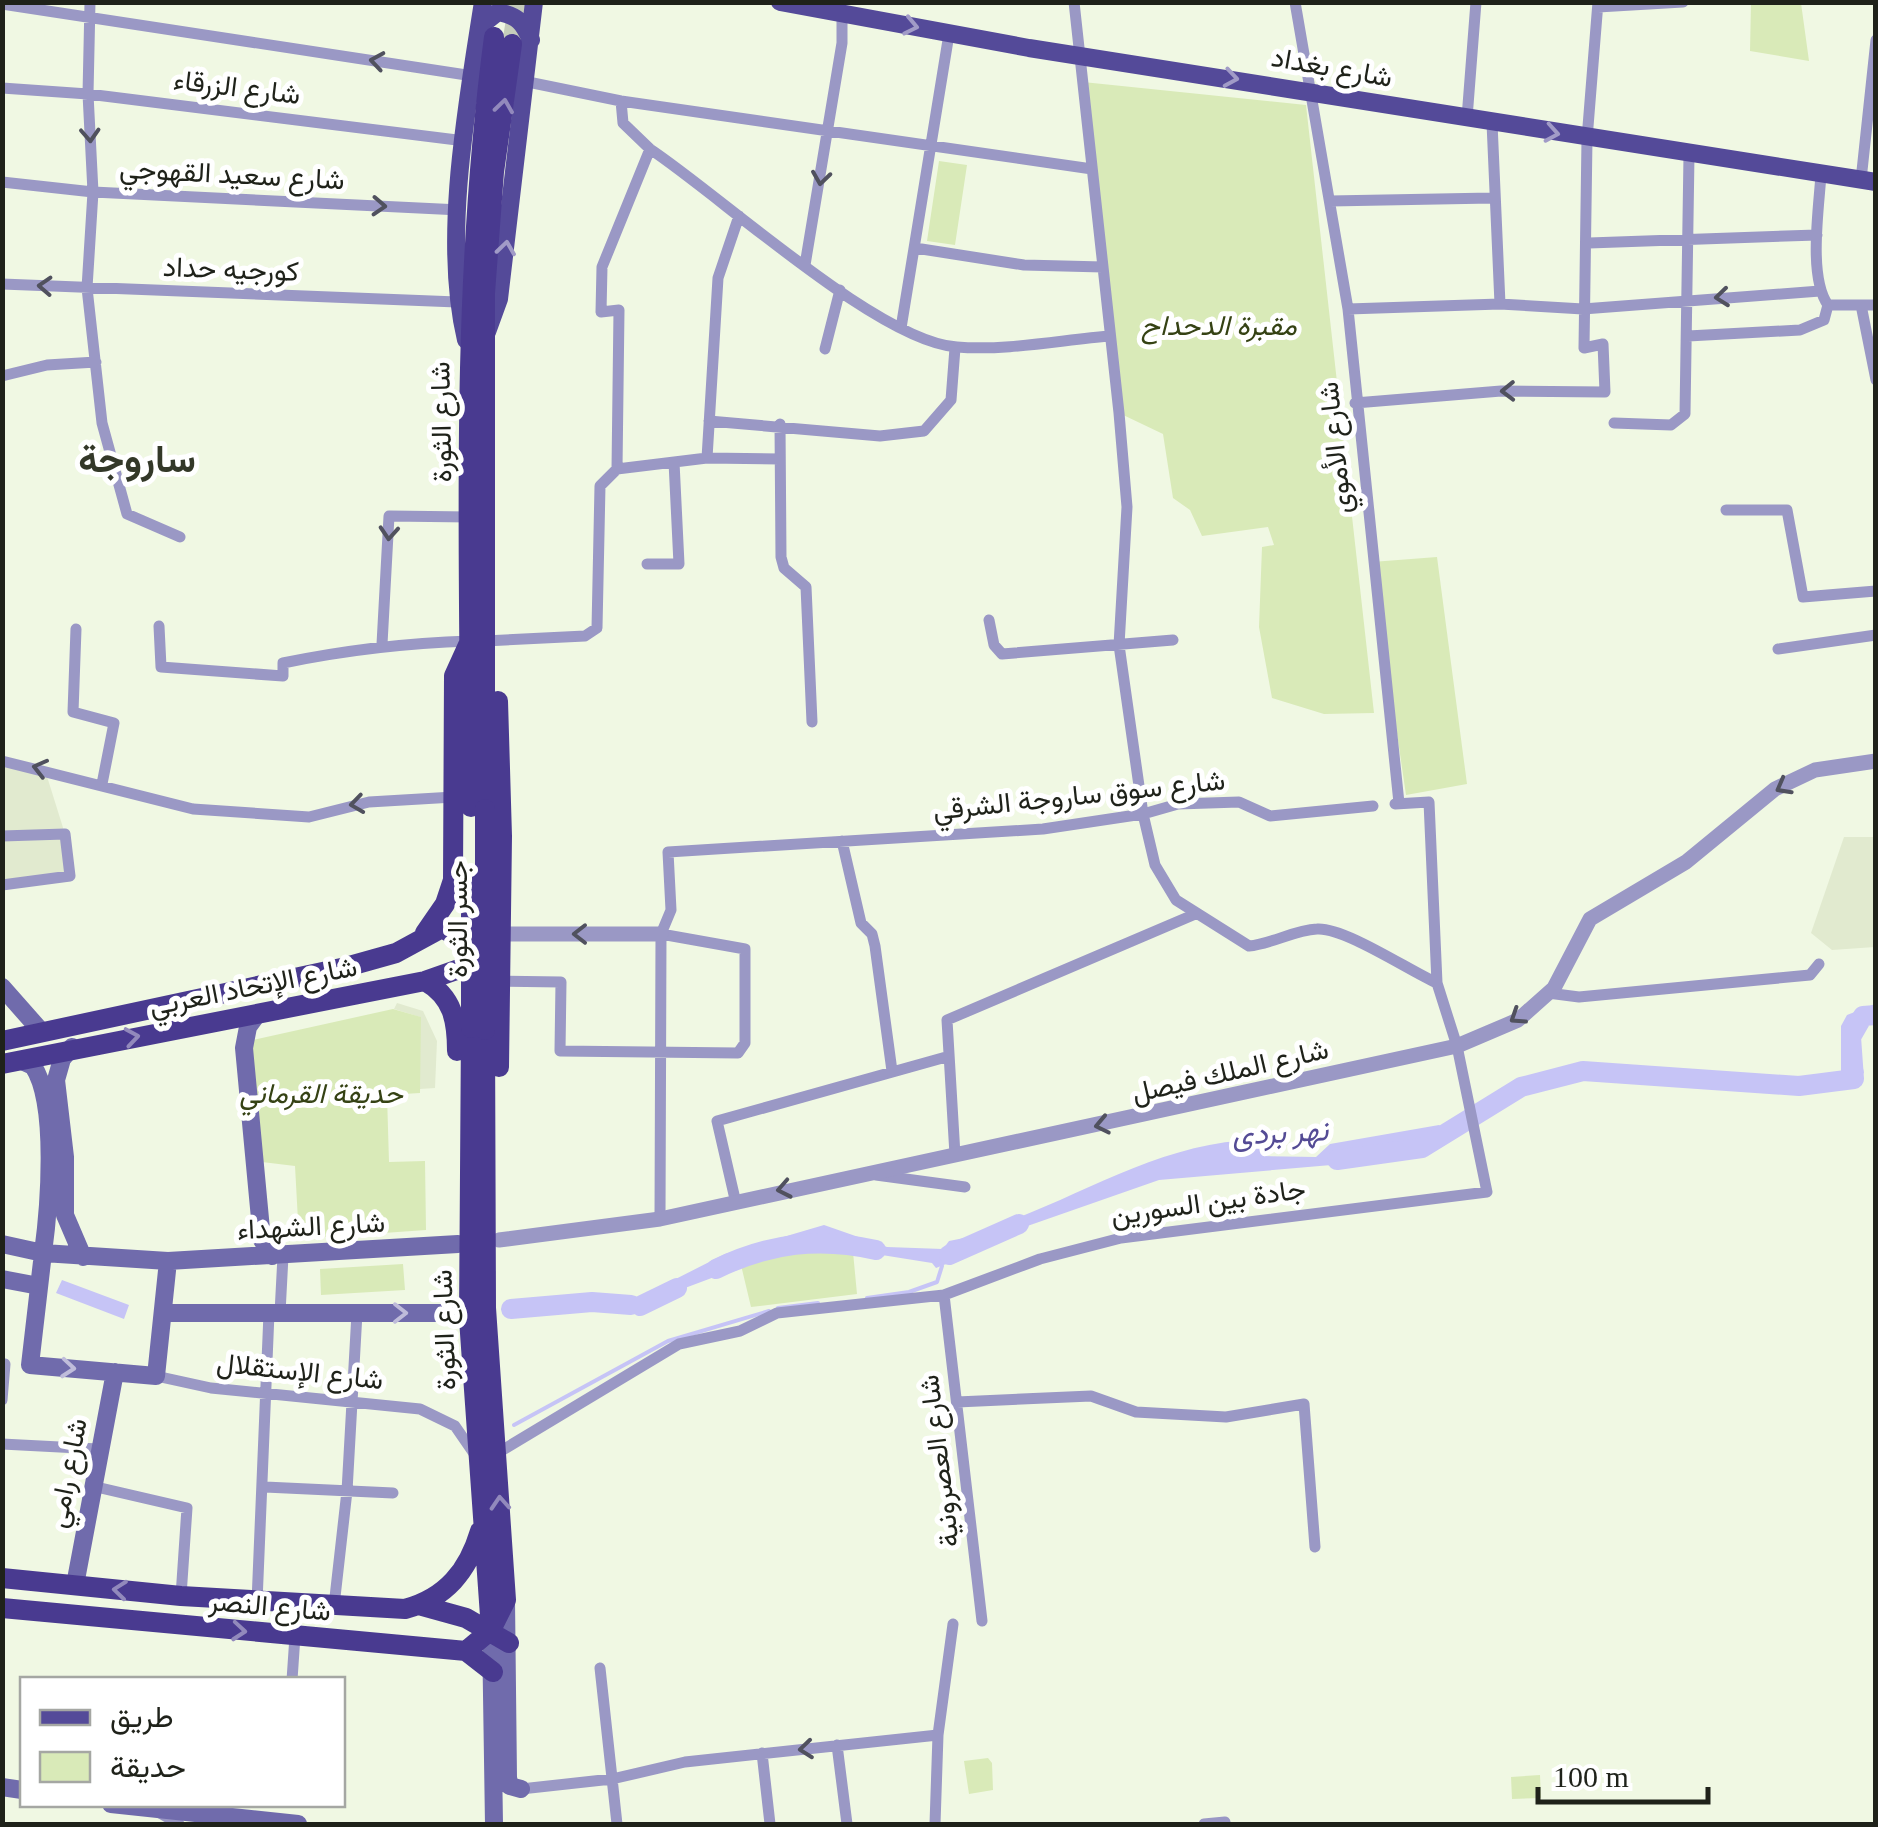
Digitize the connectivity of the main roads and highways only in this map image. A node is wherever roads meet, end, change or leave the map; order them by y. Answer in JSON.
{"nodes":[{"id":1,"x":483,"y":2,"type":"edge"},
{"id":2,"x":534,"y":2,"type":"edge"},
{"id":3,"x":780,"y":2,"type":"edge"},
{"id":4,"x":504,"y":37,"type":"junction"},
{"id":5,"x":1868,"y":181,"type":"edge"},
{"id":6,"x":475,"y":343,"type":"junction"},
{"id":7,"x":480,"y":644,"type":"junction"},
{"id":8,"x":470,"y":804,"type":"junction"},
{"id":9,"x":502,"y":822,"type":"junction"},
{"id":10,"x":456,"y":826,"type":"junction"},
{"id":11,"x":502,"y":877,"type":"junction"},
{"id":12,"x":452,"y":880,"type":"junction"},
{"id":13,"x":500,"y":934,"type":"junction"},
{"id":14,"x":423,"y":935,"type":"junction"},
{"id":15,"x":462,"y":968,"type":"junction"},
{"id":16,"x":425,"y":981,"type":"junction"},
{"id":17,"x":2,"y":987,"type":"edge"},
{"id":18,"x":256,"y":1016,"type":"junction"},
{"id":19,"x":222,"y":1022,"type":"junction"},
{"id":20,"x":478,"y":1026,"type":"junction"},
{"id":21,"x":40,"y":1030,"type":"junction"},
{"id":22,"x":7,"y":1038,"type":"edge"},
{"id":23,"x":72,"y":1047,"type":"junction"},
{"id":24,"x":11,"y":1062,"type":"edge"},
{"id":25,"x":248,"y":1144,"type":"junction"},
{"id":26,"x":2,"y":1244,"type":"edge"},
{"id":27,"x":458,"y":1244,"type":"junction"},
{"id":28,"x":43,"y":1253,"type":"junction"},
{"id":29,"x":277,"y":1256,"type":"junction"},
{"id":30,"x":83,"y":1257,"type":"junction"},
{"id":31,"x":240,"y":1258,"type":"junction"},
{"id":32,"x":168,"y":1261,"type":"junction"},
{"id":33,"x":2,"y":1278,"type":"edge"},
{"id":34,"x":39,"y":1286,"type":"junction"},
{"id":35,"x":474,"y":1311,"type":"junction"},
{"id":36,"x":162,"y":1313,"type":"junction"},
{"id":37,"x":116,"y":1372,"type":"junction"},
{"id":38,"x":488,"y":1457,"type":"junction"},
{"id":39,"x":483,"y":1520,"type":"junction"},
{"id":40,"x":2,"y":1578,"type":"edge"},
{"id":41,"x":75,"y":1585,"type":"junction"},
{"id":42,"x":283,"y":1603,"type":"junction"},
{"id":43,"x":420,"y":1605,"type":"junction"},
{"id":44,"x":2,"y":1608,"type":"edge"},
{"id":45,"x":466,"y":1618,"type":"junction"},
{"id":46,"x":289,"y":1635,"type":"junction"},
{"id":47,"x":500,"y":1637,"type":"junction"},
{"id":48,"x":466,"y":1650,"type":"junction"},
{"id":49,"x":493,"y":1672,"type":"junction"},
{"id":50,"x":521,"y":1789,"type":"road end"},
{"id":51,"x":129,"y":1807,"type":"edge"},
{"id":52,"x":284,"y":1823,"type":"edge"},
{"id":53,"x":298,"y":1824,"type":"edge"},
{"id":54,"x":494,"y":1824,"type":"edge"}],
"edges":[{"from":1,"to":4,"type":"main road"},
{"from":2,"to":4,"type":"main road"},
{"from":3,"to":5,"type":"main road","name":"شارع بغداد","one_way":true},
{"from":4,"to":6,"type":"highway","name":"شارع الثورة"},
{"from":6,"to":4,"type":"main road","one_way":true},
{"from":4,"to":6,"type":"main road"},
{"from":6,"to":7,"type":"highway","name":"شارع الثورة"},
{"from":6,"to":7,"type":"highway","name":"شارع الثورة"},
{"from":7,"to":8,"type":"highway","name":"شارع الثورة"},
{"from":7,"to":8,"type":"highway"},
{"from":7,"to":9,"type":"highway"},
{"from":8,"to":10,"type":"highway"},
{"from":8,"to":20,"type":"highway","name":"جسر الثورة","bridge":true},
{"from":9,"to":10,"type":"highway"},
{"from":9,"to":11,"type":"highway"},
{"from":10,"to":12,"type":"highway"},
{"from":11,"to":12,"type":"highway"},
{"from":11,"to":13,"type":"highway"},
{"from":12,"to":14,"type":"highway"},
{"from":13,"to":15,"type":"highway","name":"شارع الإتحاد العربي"},
{"from":13,"to":20,"type":"highway"},
{"from":14,"to":15,"type":"highway"},
{"from":14,"to":21,"type":"highway","name":"شارع الإتحاد العربي"},
{"from":15,"to":16,"type":"highway","name":"شارع الإتحاد العربي"},
{"from":16,"to":18,"type":"highway","name":"شارع الإتحاد العربي"},
{"from":16,"to":20,"type":"highway"},
{"from":17,"to":21,"type":"main road"},
{"from":18,"to":19,"type":"highway","name":"شارع الإتحاد العربي"},
{"from":18,"to":25,"type":"main road"},
{"from":23,"to":19,"type":"highway","name":"شارع الإتحاد العربي","one_way":true},
{"from":19,"to":25,"type":"main road"},
{"from":20,"to":27,"type":"highway"},
{"from":20,"to":35,"type":"highway","name":"شارع الثورة"},
{"from":20,"to":35,"type":"highway"},
{"from":21,"to":22,"type":"highway","name":"شارع الإتحاد العربي"},
{"from":23,"to":24,"type":"highway","name":"شارع الإتحاد العربي"},
{"from":23,"to":30,"type":"main road"},
{"from":24,"to":28,"type":"main road"},
{"from":25,"to":29,"type":"main road"},
{"from":25,"to":31,"type":"main road"},
{"from":26,"to":28,"type":"main road","name":"شارع الشهداء"},
{"from":27,"to":29,"type":"main road","name":"شارع الشهداء"},
{"from":27,"to":35,"type":"highway"},
{"from":28,"to":30,"type":"main road","name":"شارع الشهداء"},
{"from":28,"to":34,"type":"main road"},
{"from":29,"to":31,"type":"main road","name":"شارع الشهداء"},
{"from":30,"to":32,"type":"main road","name":"شارع الشهداء"},
{"from":31,"to":32,"type":"main road","name":"شارع الشهداء"},
{"from":32,"to":36,"type":"main road"},
{"from":33,"to":34,"type":"main road"},
{"from":34,"to":37,"type":"main road","one_way":true},
{"from":36,"to":35,"type":"main road","one_way":true},
{"from":35,"to":38,"type":"highway","name":"شارع الثورة"},
{"from":36,"to":37,"type":"main road"},
{"from":37,"to":41,"type":"main road","name":"شارع رامي"},
{"from":38,"to":39,"type":"highway","name":"شارع الثورة"},
{"from":47,"to":38,"type":"highway","name":"شارع الثورة","one_way":true},
{"from":39,"to":43,"type":"highway"},
{"from":39,"to":47,"type":"highway","name":"شارع الثورة"},
{"from":40,"to":41,"type":"highway","name":"شارع النصر"},
{"from":42,"to":41,"type":"highway","name":"شارع النصر","one_way":true},
{"from":42,"to":43,"type":"highway","name":"شارع النصر"},
{"from":42,"to":46,"type":"highway"},
{"from":43,"to":45,"type":"highway"},
{"from":44,"to":46,"type":"highway","name":"شارع النصر","one_way":true},
{"from":45,"to":47,"type":"highway"},
{"from":45,"to":48,"type":"highway"},
{"from":46,"to":48,"type":"highway","name":"شارع النصر"},
{"from":47,"to":48,"type":"highway"},
{"from":47,"to":49,"type":"main road"},
{"from":47,"to":50,"type":"main road"},
{"from":48,"to":49,"type":"highway"},
{"from":49,"to":54,"type":"main road"},
{"from":51,"to":52,"type":"main road"},
{"from":52,"to":53,"type":"main road"}]}
